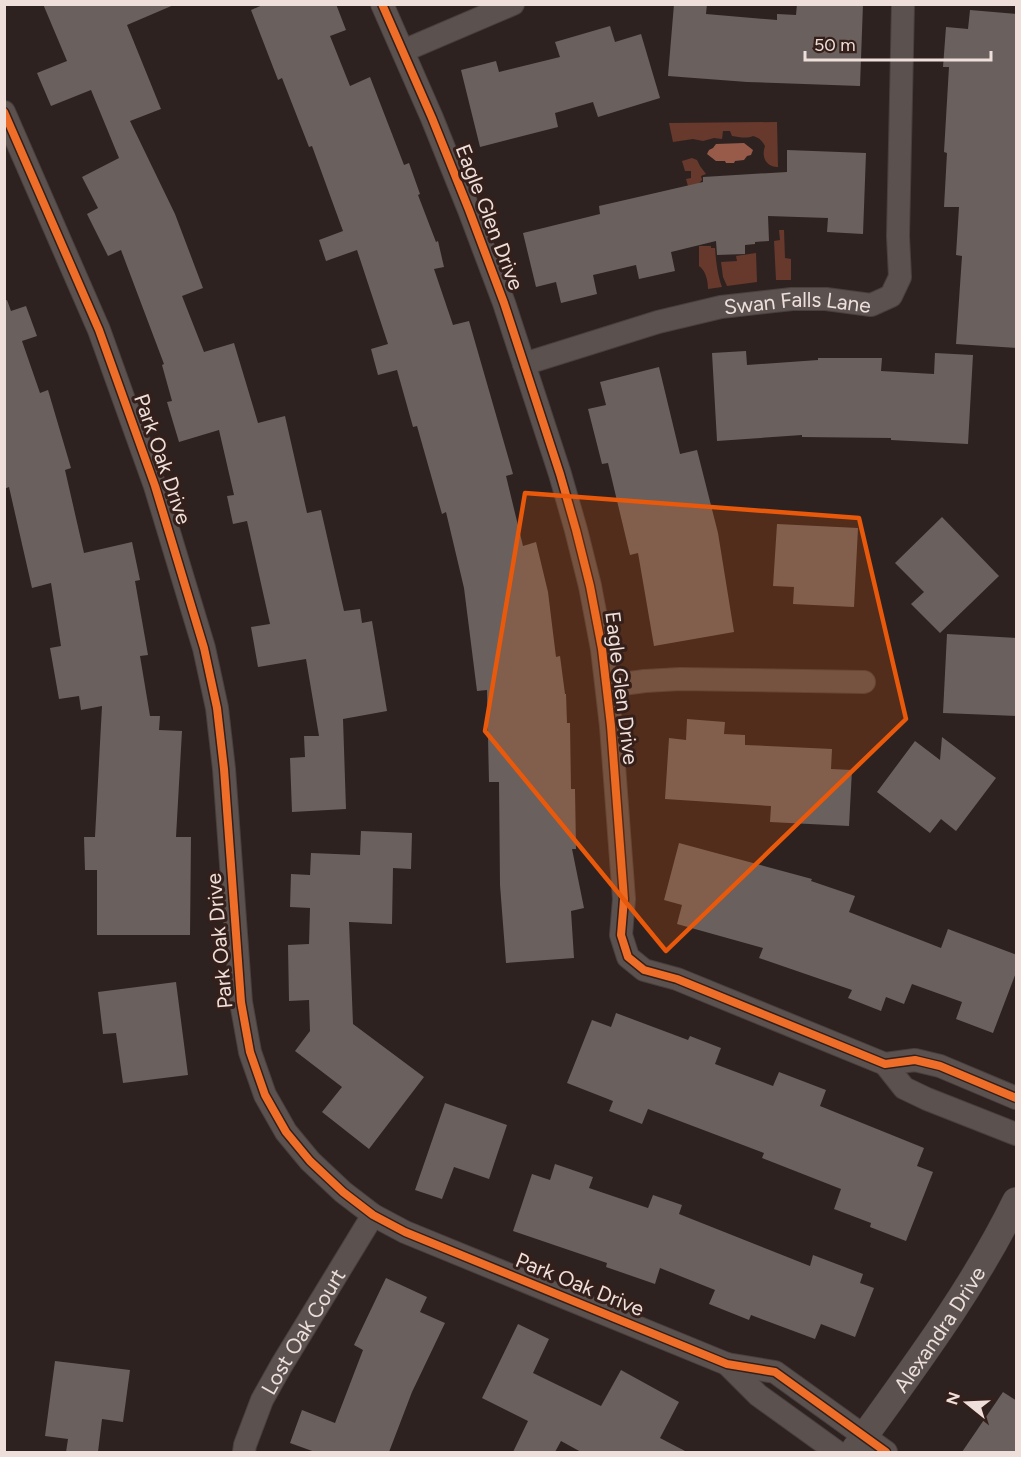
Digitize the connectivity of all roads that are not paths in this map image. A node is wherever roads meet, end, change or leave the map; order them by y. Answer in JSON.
{"nodes":[{"id":1,"x":382,"y":4,"type":"edge"},
{"id":2,"x":513,"y":4,"type":"edge"},
{"id":3,"x":903,"y":4,"type":"edge"},
{"id":4,"x":403,"y":51,"type":"junction"},
{"id":5,"x":4,"y":112,"type":"edge"},
{"id":6,"x":524,"y":364,"type":"junction"},
{"id":7,"x":864,"y":682,"type":"dead end"},
{"id":8,"x":607,"y":686,"type":"junction"},
{"id":9,"x":885,"y":1064,"type":"junction"},
{"id":10,"x":973,"y":1080,"type":"junction"},
{"id":11,"x":1017,"y":1098,"type":"edge"},
{"id":12,"x":959,"y":1113,"type":"junction"},
{"id":13,"x":1017,"y":1134,"type":"edge"},
{"id":14,"x":1017,"y":1201,"type":"edge"},
{"id":15,"x":373,"y":1215,"type":"junction"},
{"id":16,"x":727,"y":1364,"type":"junction"},
{"id":17,"x":806,"y":1394,"type":"junction"},
{"id":18,"x":788,"y":1418,"type":"junction"},
{"id":19,"x":859,"y":1444,"type":"edge"},
{"id":20,"x":244,"y":1452,"type":"edge"},
{"id":21,"x":837,"y":1452,"type":"edge"},
{"id":22,"x":886,"y":1452,"type":"edge"}],
"edges":[{"from":1,"to":4,"type":"street","name":"Eagle Glen Drive"},
{"from":2,"to":4,"type":"street"},
{"from":3,"to":6,"type":"street","name":"Swan Falls Lane"},
{"from":4,"to":6,"type":"street","name":"Eagle Glen Drive"},
{"from":5,"to":15,"type":"street","name":"Park Oak Drive"},
{"from":6,"to":8,"type":"street","name":"Eagle Glen Drive"},
{"from":7,"to":8,"type":"street"},
{"from":8,"to":9,"type":"street","name":"Eagle Glen Drive"},
{"from":9,"to":10,"type":"street","name":"Eagle Glen Drive"},
{"from":9,"to":12,"type":"street","name":"Eagle Glen Drive"},
{"from":10,"to":11,"type":"street","name":"Eagle Glen Drive"},
{"from":10,"to":12,"type":"street"},
{"from":12,"to":13,"type":"street","name":"Eagle Glen Drive"},
{"from":14,"to":19,"type":"street","name":"Alexandra Drive"},
{"from":15,"to":16,"type":"street","name":"Park Oak Drive"},
{"from":15,"to":20,"type":"street","name":"Lost Oak Court"},
{"from":16,"to":17,"type":"street","name":"Park Oak Drive"},
{"from":16,"to":18,"type":"street","name":"Park Oak Drive"},
{"from":17,"to":18,"type":"street"},
{"from":17,"to":19,"type":"street","name":"Park Oak Drive"},
{"from":18,"to":21,"type":"street","name":"Park Oak Drive"},
{"from":19,"to":22,"type":"street","name":"Park Oak Drive"}]}
